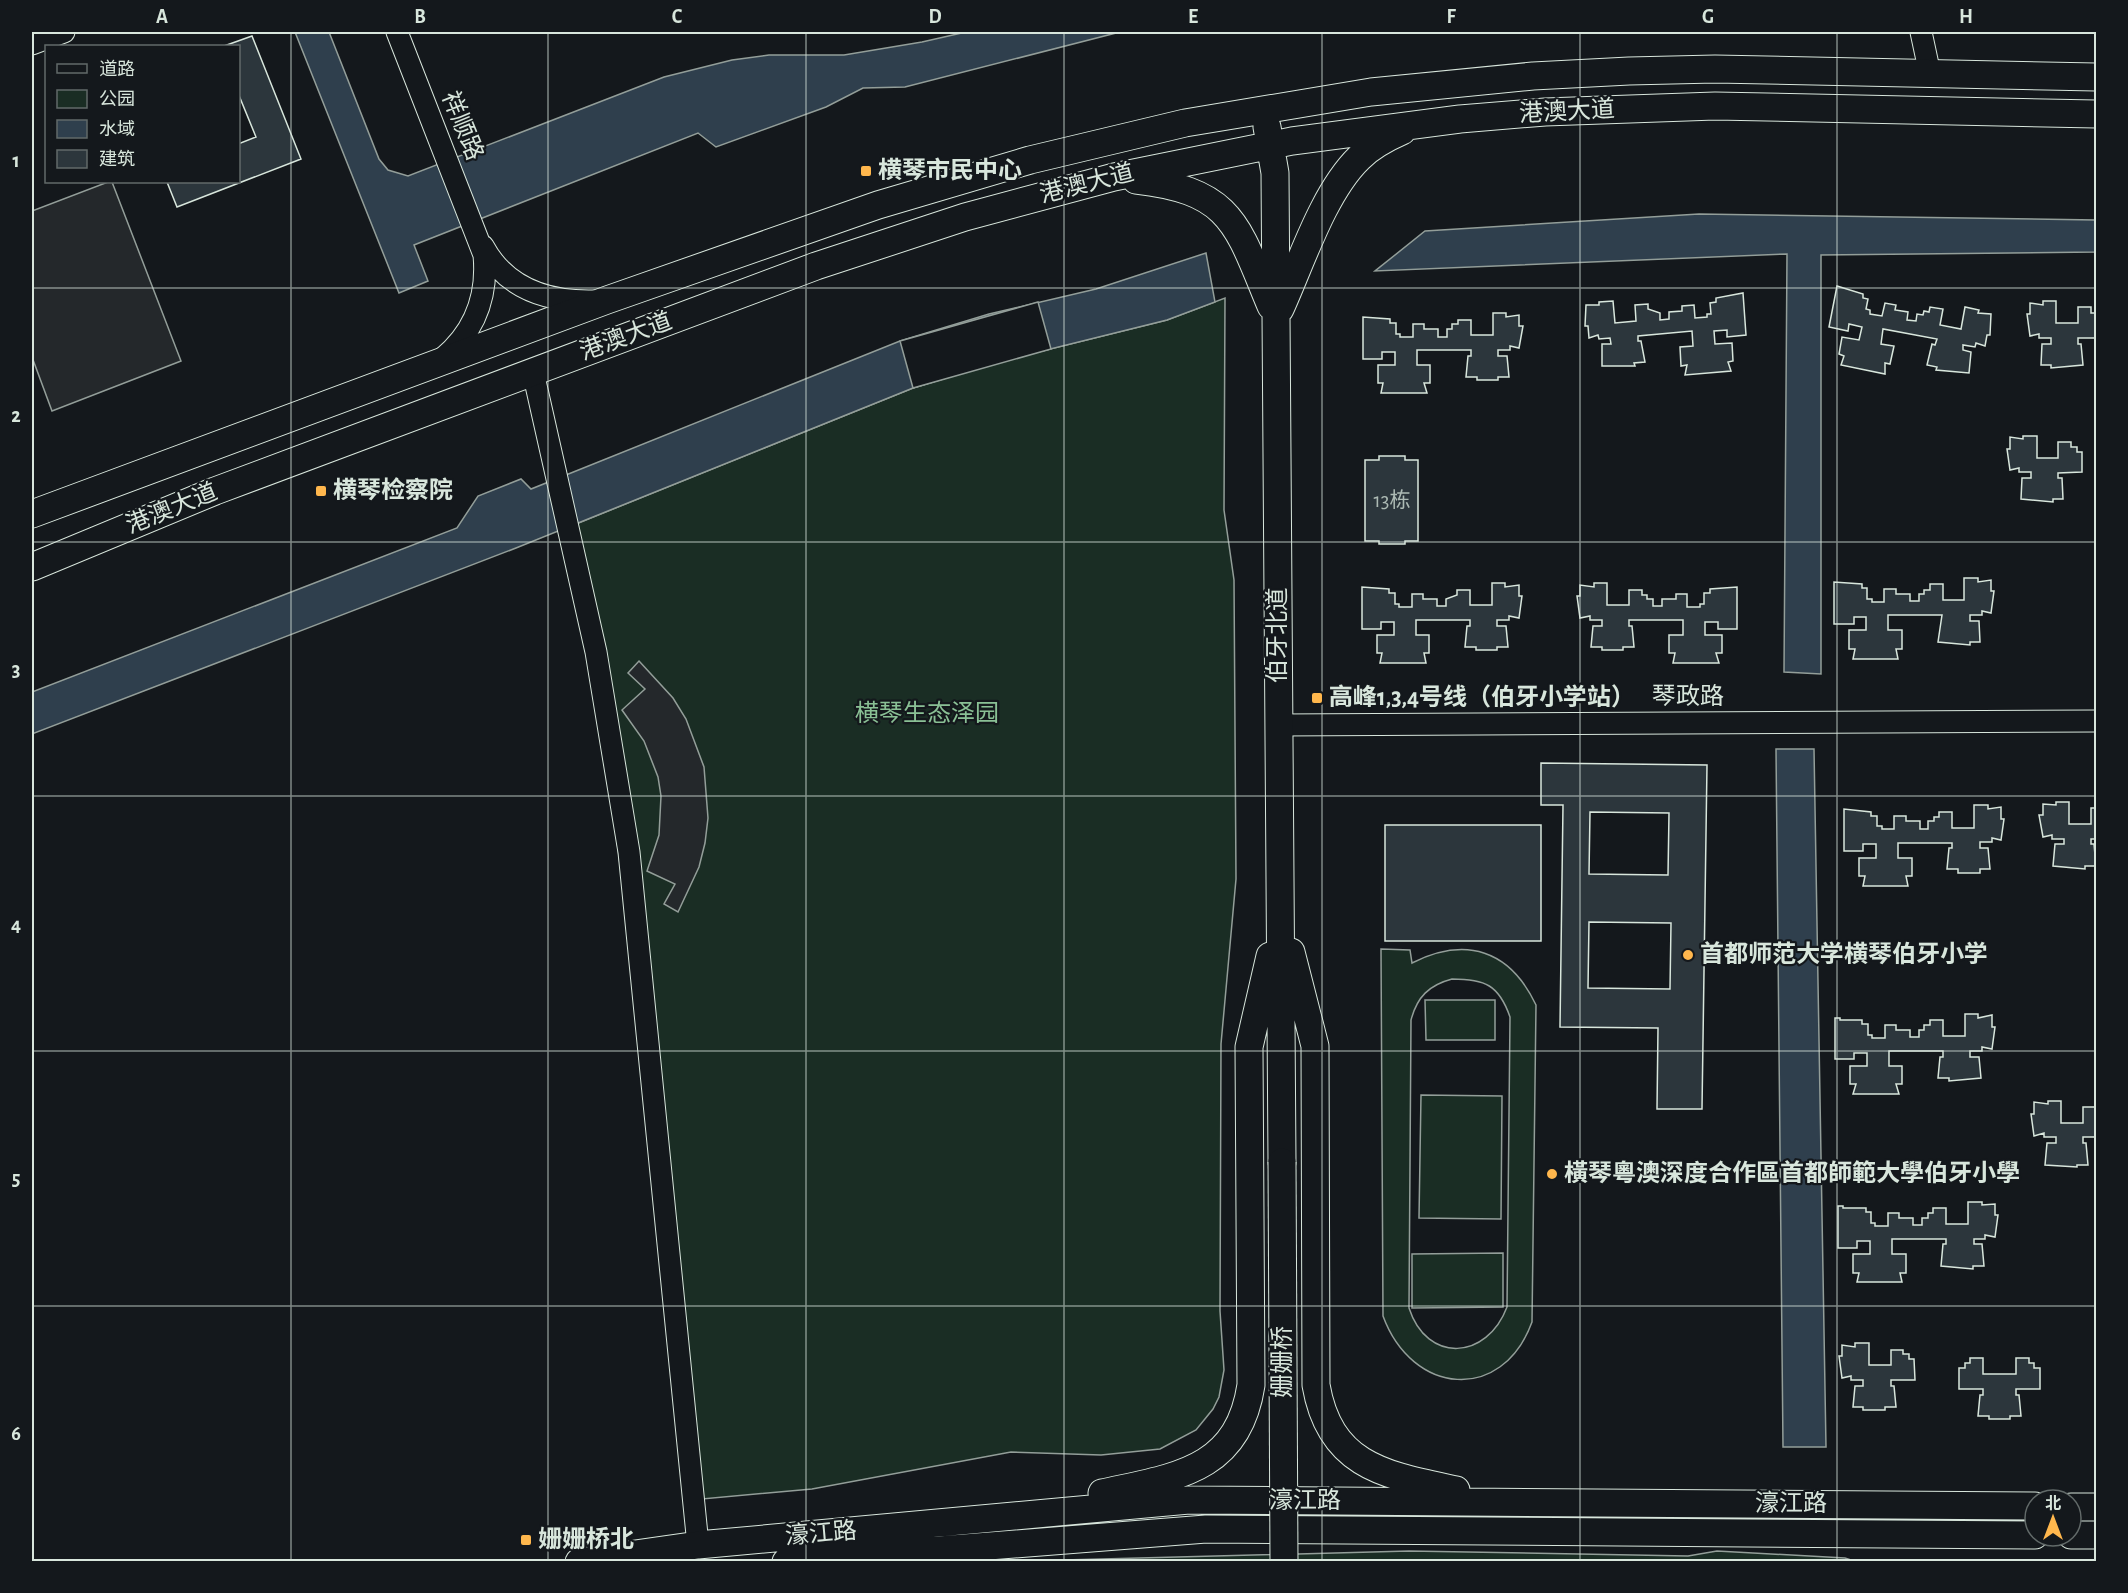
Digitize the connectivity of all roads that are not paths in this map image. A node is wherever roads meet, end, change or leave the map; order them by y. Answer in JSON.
{"nodes":[{"id":1,"x":64,"y":32,"type":"edge"},
{"id":2,"x":397,"y":32,"type":"edge"},
{"id":3,"x":1921,"y":32,"type":"edge"},
{"id":4,"x":32,"y":44,"type":"edge"},
{"id":5,"x":1930,"y":74,"type":"junction"},
{"id":6,"x":2097,"y":77,"type":"edge"},
{"id":7,"x":1263,"y":108,"type":"junction"},
{"id":8,"x":2097,"y":114,"type":"edge"},
{"id":9,"x":1431,"y":123,"type":"junction"},
{"id":10,"x":1270,"y":145,"type":"junction"},
{"id":11,"x":1114,"y":177,"type":"junction"},
{"id":12,"x":480,"y":240,"type":"junction"},
{"id":13,"x":607,"y":300,"type":"junction"},
{"id":14,"x":1276,"y":319,"type":"junction"},
{"id":15,"x":430,"y":366,"type":"junction"},
{"id":16,"x":533,"y":372,"type":"junction"},
{"id":17,"x":32,"y":514,"type":"edge"},
{"id":18,"x":32,"y":567,"type":"edge"},
{"id":19,"x":2097,"y":721,"type":"edge"},
{"id":20,"x":1279,"y":725,"type":"junction"},
{"id":21,"x":1281,"y":911,"type":"junction"},
{"id":22,"x":1282,"y":1162,"type":"joint"},
{"id":23,"x":1513,"y":1502,"type":"junction"},
{"id":24,"x":2023,"y":1506,"type":"edge"},
{"id":25,"x":993,"y":1518,"type":"junction"},
{"id":26,"x":2023,"y":1534,"type":"edge"},
{"id":27,"x":698,"y":1545,"type":"junction"},
{"id":28,"x":579,"y":1562,"type":"edge"},
{"id":29,"x":786,"y":1562,"type":"edge"},
{"id":30,"x":1284,"y":1562,"type":"edge"}],
"edges":[{"from":1,"to":4,"type":"street"},
{"from":2,"to":12,"type":"street","name":"祥顺路"},
{"from":3,"to":5,"type":"street"},
{"from":5,"to":6,"type":"main road","name":"港澳大道"},
{"from":5,"to":7,"type":"main road","name":"港澳大道"},
{"from":7,"to":10,"type":"main road","name":"伯牙北道"},
{"from":7,"to":13,"type":"main road","name":"港澳大道"},
{"from":8,"to":9,"type":"main road","name":"港澳大道"},
{"from":9,"to":10,"type":"main road","name":"港澳大道"},
{"from":9,"to":14,"type":"main road"},
{"from":10,"to":11,"type":"main road","name":"港澳大道"},
{"from":10,"to":14,"type":"main road","name":"伯牙北道"},
{"from":11,"to":14,"type":"main road"},
{"from":11,"to":16,"type":"main road","name":"港澳大道"},
{"from":12,"to":13,"type":"street","name":"祥顺路"},
{"from":12,"to":15,"type":"street","name":"祥顺路"},
{"from":13,"to":15,"type":"main road","name":"港澳大道"},
{"from":14,"to":20,"type":"main road","name":"伯牙北道"},
{"from":15,"to":17,"type":"main road","name":"港澳大道"},
{"from":16,"to":18,"type":"main road","name":"港澳大道"},
{"from":16,"to":27,"type":"street"},
{"from":19,"to":20,"type":"street","name":"琴政路"},
{"from":20,"to":21,"type":"main road","name":"伯牙北道"},
{"from":21,"to":22,"type":"main road","name":"伯牙北道"},
{"from":21,"to":23,"type":"main road"},
{"from":21,"to":25,"type":"main road"},
{"from":22,"to":30,"type":"main road","name":"姗姗桥","bridge":true},
{"from":23,"to":24,"type":"main road","name":"濠江路"},
{"from":23,"to":25,"type":"main road","name":"濠江路"},
{"from":25,"to":27,"type":"main road","name":"濠江路"},
{"from":26,"to":29,"type":"main road","name":"濠江路"},
{"from":27,"to":28,"type":"main road","name":"濠江路"}]}
